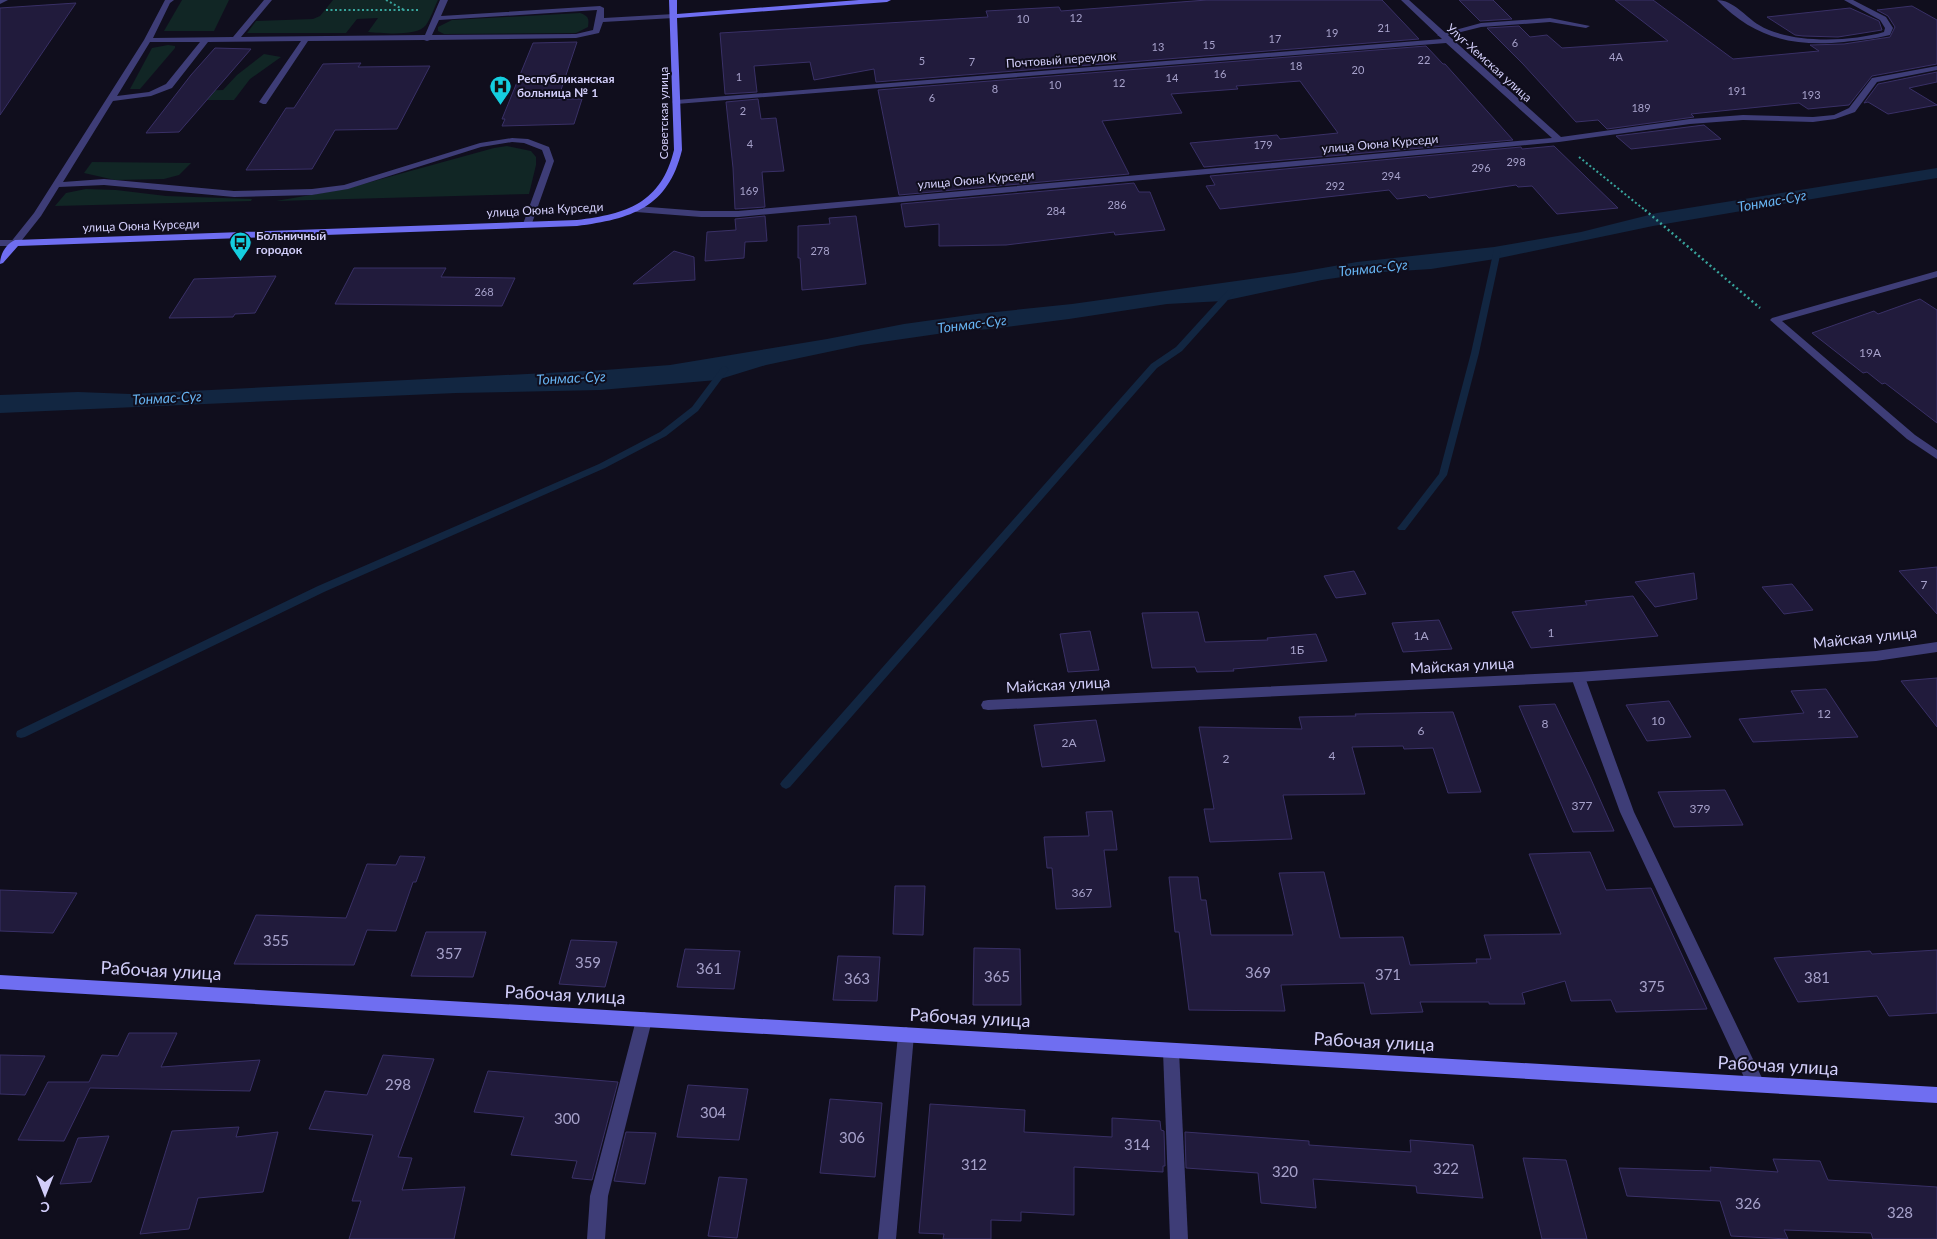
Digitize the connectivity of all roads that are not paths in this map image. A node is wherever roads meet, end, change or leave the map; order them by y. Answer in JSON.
{"nodes":[{"id":1,"x":4,"y":0,"type":"edge"},
{"id":2,"x":158,"y":0,"type":"edge"},
{"id":3,"x":268,"y":0,"type":"edge"},
{"id":4,"x":444,"y":0,"type":"edge"},
{"id":5,"x":601,"y":0,"type":"edge"},
{"id":6,"x":673,"y":0,"type":"edge"},
{"id":7,"x":887,"y":0,"type":"edge"},
{"id":8,"x":1405,"y":0,"type":"edge"},
{"id":9,"x":1721,"y":0,"type":"edge"},
{"id":10,"x":1848,"y":0,"type":"edge"},
{"id":11,"x":169,"y":1,"type":"edge"},
{"id":12,"x":0,"y":2,"type":"edge"},
{"id":13,"x":600,"y":8,"type":"junction"},
{"id":14,"x":674,"y":16,"type":"junction"},
{"id":15,"x":437,"y":18,"type":"junction"},
{"id":16,"x":600,"y":20,"type":"junction"},
{"id":17,"x":1586,"y":26,"type":"dead end"},
{"id":18,"x":1444,"y":38,"type":"junction"},
{"id":19,"x":234,"y":39,"type":"junction"},
{"id":20,"x":428,"y":39,"type":"junction"},
{"id":21,"x":148,"y":40,"type":"junction"},
{"id":22,"x":206,"y":40,"type":"junction"},
{"id":23,"x":306,"y":40,"type":"junction"},
{"id":24,"x":1937,"y":68,"type":"edge"},
{"id":25,"x":111,"y":99,"type":"junction"},
{"id":26,"x":263,"y":102,"type":"dead end"},
{"id":27,"x":676,"y":102,"type":"junction"},
{"id":28,"x":1559,"y":140,"type":"junction"},
{"id":29,"x":56,"y":185,"type":"junction"},
{"id":30,"x":636,"y":209,"type":"junction"},
{"id":31,"x":528,"y":224,"type":"junction"},
{"id":32,"x":0,"y":243,"type":"edge"},
{"id":33,"x":15,"y":243,"type":"junction"},
{"id":34,"x":0,"y":261,"type":"edge"},
{"id":35,"x":1937,"y":274,"type":"edge"},
{"id":36,"x":1937,"y":455,"type":"edge"},
{"id":37,"x":1937,"y":647,"type":"edge"},
{"id":38,"x":1578,"y":677,"type":"junction"},
{"id":39,"x":988,"y":705,"type":"dead end"},
{"id":40,"x":0,"y":982,"type":"edge"},
{"id":41,"x":644,"y":1020,"type":"junction"},
{"id":42,"x":906,"y":1035,"type":"junction"},
{"id":43,"x":1171,"y":1051,"type":"junction"},
{"id":44,"x":1756,"y":1084,"type":"junction"},
{"id":45,"x":1937,"y":1095,"type":"edge"},
{"id":46,"x":596,"y":1239,"type":"edge"},
{"id":47,"x":887,"y":1239,"type":"edge"},
{"id":48,"x":1179,"y":1239,"type":"edge"}],
"edges":[{"from":1,"to":12,"type":"street"},
{"from":2,"to":11,"type":"street"},
{"from":3,"to":19,"type":"street"},
{"from":4,"to":15,"type":"street"},
{"from":5,"to":13,"type":"street"},
{"from":6,"to":14,"type":"street","name":"Советская улица"},
{"from":7,"to":14,"type":"street"},
{"from":8,"to":18,"type":"street","name":"Улуг-Хемская улица"},
{"from":9,"to":10,"type":"street"},
{"from":11,"to":21,"type":"street"},
{"from":13,"to":15,"type":"street"},
{"from":13,"to":16,"type":"street"},
{"from":14,"to":16,"type":"street"},
{"from":14,"to":27,"type":"street","name":"Советская улица"},
{"from":15,"to":20,"type":"street"},
{"from":16,"to":20,"type":"street"},
{"from":17,"to":18,"type":"street","name":"Почтовый переулок"},
{"from":18,"to":27,"type":"street","name":"Почтовый переулок"},
{"from":18,"to":28,"type":"street","name":"Улуг-Хемская улица"},
{"from":19,"to":22,"type":"street"},
{"from":19,"to":23,"type":"street"},
{"from":20,"to":23,"type":"street"},
{"from":21,"to":22,"type":"street"},
{"from":21,"to":25,"type":"street"},
{"from":22,"to":25,"type":"street"},
{"from":23,"to":26,"type":"street"},
{"from":24,"to":28,"type":"street","name":"улица Оюна Курседи"},
{"from":25,"to":29,"type":"street"},
{"from":27,"to":30,"type":"street","name":"Советская улица"},
{"from":28,"to":30,"type":"street","name":"улица Оюна Курседи"},
{"from":29,"to":31,"type":"street"},
{"from":29,"to":33,"type":"street"},
{"from":30,"to":31,"type":"street","name":"улица Оюна Курседи"},
{"from":31,"to":33,"type":"street","name":"улица Оюна Курседи"},
{"from":32,"to":33,"type":"street","name":"улица Оюна Курседи"},
{"from":33,"to":34,"type":"street"},
{"from":35,"to":36,"type":"street"},
{"from":37,"to":38,"type":"street","name":"Майская улица"},
{"from":38,"to":39,"type":"street","name":"Майская улица"},
{"from":38,"to":44,"type":"street"},
{"from":40,"to":41,"type":"street","name":"Рабочая улица"},
{"from":41,"to":42,"type":"street","name":"Рабочая улица"},
{"from":41,"to":46,"type":"street"},
{"from":42,"to":43,"type":"street","name":"Рабочая улица"},
{"from":42,"to":47,"type":"street"},
{"from":43,"to":44,"type":"street","name":"Рабочая улица"},
{"from":43,"to":48,"type":"street"},
{"from":44,"to":45,"type":"street","name":"Рабочая улица"}]}
